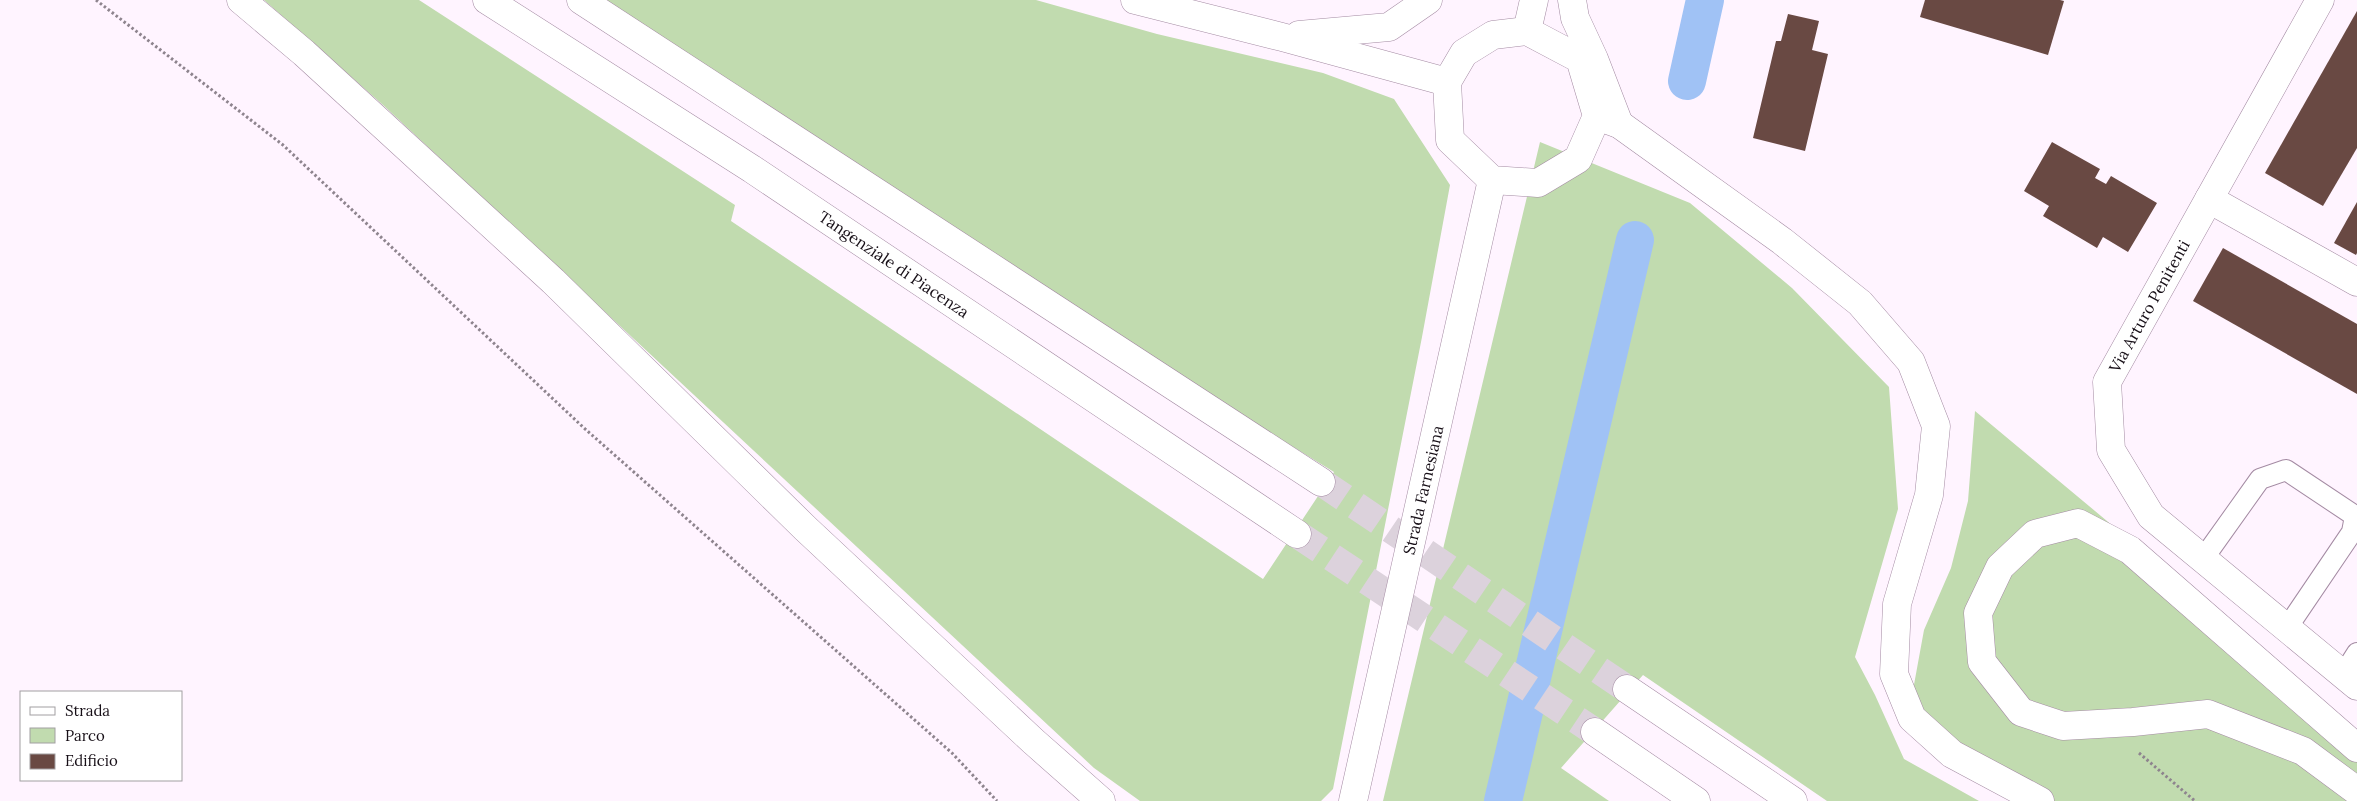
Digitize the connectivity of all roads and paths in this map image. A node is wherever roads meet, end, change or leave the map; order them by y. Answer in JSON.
{"nodes":[{"id":1,"x":96,"y":0,"type":"edge"},
{"id":2,"x":241,"y":0,"type":"edge"},
{"id":3,"x":487,"y":0,"type":"edge"},
{"id":4,"x":581,"y":0,"type":"edge"},
{"id":5,"x":1135,"y":0,"type":"edge"},
{"id":6,"x":1428,"y":0,"type":"edge"},
{"id":7,"x":1534,"y":0,"type":"edge"},
{"id":8,"x":1572,"y":0,"type":"edge"},
{"id":9,"x":2320,"y":0,"type":"edge"},
{"id":10,"x":1527,"y":31,"type":"junction"},
{"id":11,"x":1282,"y":37,"type":"junction"},
{"id":12,"x":1447,"y":82,"type":"junction"},
{"id":13,"x":1608,"y":120,"type":"junction"},
{"id":14,"x":1492,"y":180,"type":"junction"},
{"id":15,"x":2209,"y":199,"type":"junction"},
{"id":16,"x":2357,"y":282,"type":"edge"},
{"id":17,"x":1321,"y":482,"type":"tunnel mouth"},
{"id":18,"x":1297,"y":534,"type":"tunnel mouth"},
{"id":19,"x":2203,"y":559,"type":"junction"},
{"id":20,"x":2286,"y":628,"type":"junction"},
{"id":21,"x":2352,"y":671,"type":"edge"},
{"id":22,"x":1627,"y":689,"type":"tunnel mouth"},
{"id":23,"x":2104,"y":724,"type":"junction"},
{"id":24,"x":1595,"y":732,"type":"tunnel mouth"},
{"id":25,"x":2357,"y":748,"type":"edge"},
{"id":26,"x":2357,"y":791,"type":"edge"},
{"id":27,"x":997,"y":801,"type":"edge"},
{"id":28,"x":1101,"y":801,"type":"edge"},
{"id":29,"x":1353,"y":801,"type":"edge"},
{"id":30,"x":1696,"y":801,"type":"edge"},
{"id":31,"x":1792,"y":801,"type":"edge"},
{"id":32,"x":2040,"y":801,"type":"edge"},
{"id":33,"x":2195,"y":801,"type":"edge"}],
"edges":[{"from":1,"to":27,"type":"path"},
{"from":2,"to":28,"type":"main road"},
{"from":3,"to":18,"type":"main road","name":"Tangenziale di Piacenza"},
{"from":4,"to":17,"type":"main road"},
{"from":5,"to":11,"type":"main road"},
{"from":6,"to":11,"type":"main road"},
{"from":7,"to":10,"type":"main road"},
{"from":8,"to":13,"type":"main road"},
{"from":9,"to":15,"type":"main road","name":"Via Arturo Penitenti"},
{"from":10,"to":12,"type":"main road"},
{"from":10,"to":13,"type":"main road"},
{"from":11,"to":12,"type":"main road"},
{"from":12,"to":14,"type":"main road"},
{"from":13,"to":14,"type":"main road"},
{"from":13,"to":32,"type":"main road"},
{"from":14,"to":29,"type":"main road","name":"Strada Farnesiana"},
{"from":15,"to":16,"type":"main road"},
{"from":15,"to":19,"type":"main road","name":"Via Arturo Penitenti"},
{"from":19,"to":20,"type":"main road","name":"Via Arturo Penitenti"},
{"from":19,"to":20,"type":"lane"},
{"from":20,"to":21,"type":"main road","name":"Via Arturo Penitenti"},
{"from":22,"to":31,"type":"main road"},
{"from":23,"to":25,"type":"main road"},
{"from":23,"to":26,"type":"main road"},
{"from":23,"to":33,"type":"path"},
{"from":24,"to":30,"type":"main road"}]}
